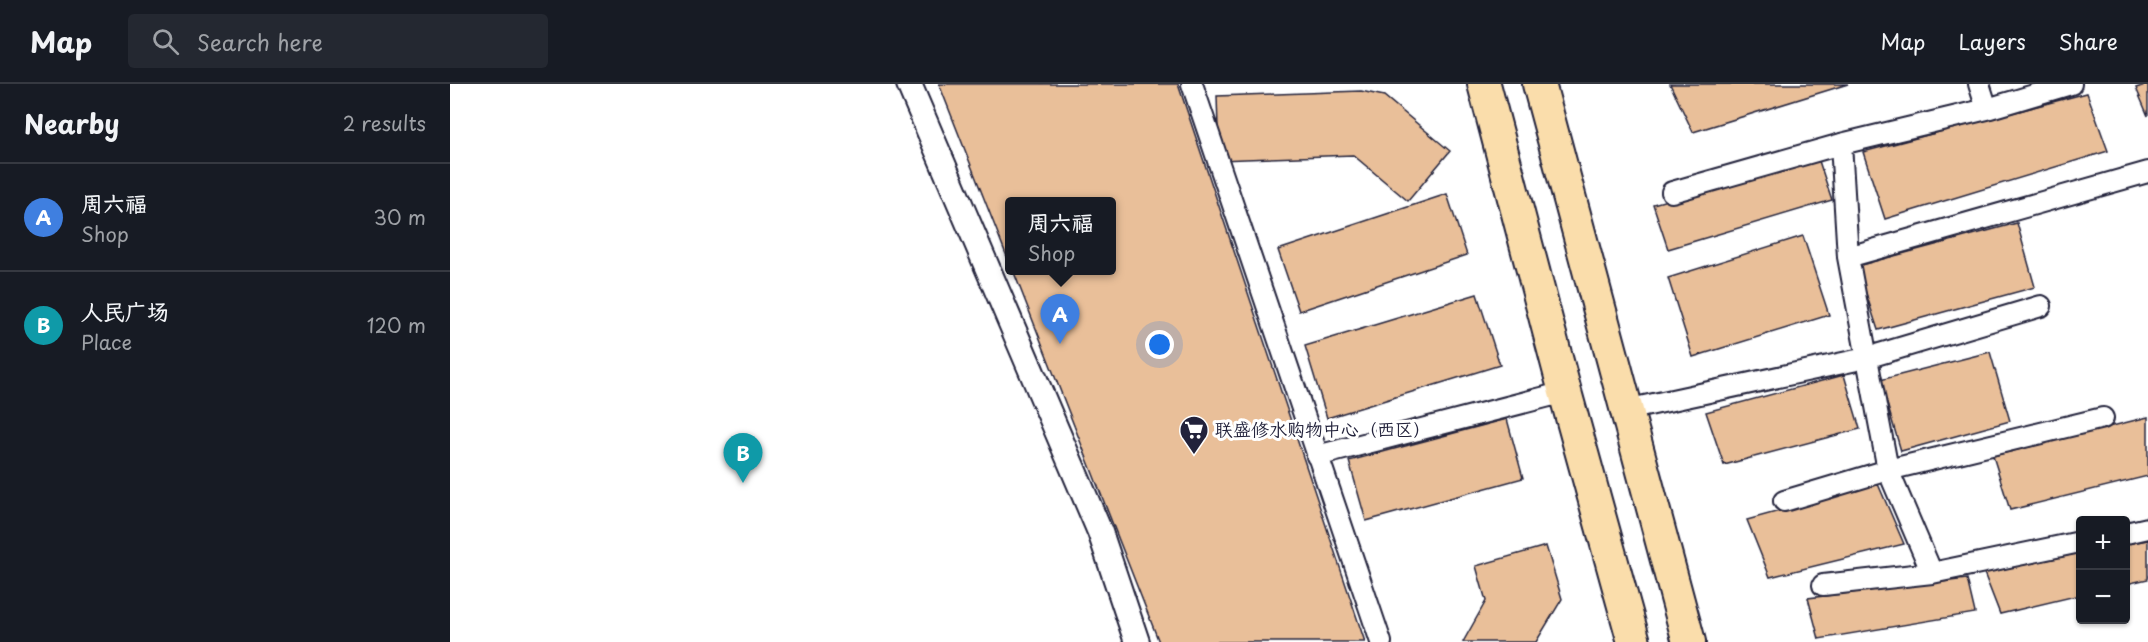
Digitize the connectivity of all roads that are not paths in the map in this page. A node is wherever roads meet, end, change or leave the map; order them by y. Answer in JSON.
{"nodes":[{"id":1,"x":909,"y":84,"type":"edge"},
{"id":2,"x":1192,"y":84,"type":"edge"},
{"id":3,"x":1484,"y":84,"type":"edge"},
{"id":4,"x":1539,"y":84,"type":"edge"},
{"id":5,"x":1979,"y":84,"type":"edge"},
{"id":6,"x":2071,"y":84,"type":"edge"},
{"id":7,"x":1987,"y":109,"type":"junction"},
{"id":8,"x":1841,"y":144,"type":"junction"},
{"id":9,"x":2148,"y":172,"type":"edge"},
{"id":10,"x":1672,"y":192,"type":"dead end"},
{"id":11,"x":1848,"y":257,"type":"junction"},
{"id":12,"x":2041,"y":306,"type":"dead end"},
{"id":13,"x":1866,"y":358,"type":"junction"},
{"id":14,"x":1565,"y":392,"type":"junction"},
{"id":15,"x":1626,"y":410,"type":"junction"},
{"id":16,"x":2103,"y":418,"type":"dead end"},
{"id":17,"x":1317,"y":456,"type":"junction"},
{"id":18,"x":1888,"y":470,"type":"junction"},
{"id":19,"x":1784,"y":501,"type":"dead end"},
{"id":20,"x":2148,"y":528,"type":"edge"},
{"id":21,"x":2130,"y":532,"type":"edge"},
{"id":22,"x":2076,"y":543,"type":"edge"},
{"id":23,"x":1932,"y":573,"type":"junction"},
{"id":24,"x":1823,"y":585,"type":"dead end"},
{"id":25,"x":1137,"y":642,"type":"edge"},
{"id":26,"x":1381,"y":642,"type":"edge"},
{"id":27,"x":1634,"y":642,"type":"edge"},
{"id":28,"x":1689,"y":642,"type":"edge"}],
"edges":[{"from":1,"to":25,"type":"street"},
{"from":2,"to":17,"type":"street"},
{"from":3,"to":14,"type":"main road"},
{"from":4,"to":15,"type":"main road"},
{"from":5,"to":7,"type":"street"},
{"from":6,"to":7,"type":"street"},
{"from":7,"to":8,"type":"street"},
{"from":8,"to":10,"type":"street"},
{"from":8,"to":11,"type":"street"},
{"from":9,"to":11,"type":"street"},
{"from":11,"to":13,"type":"street"},
{"from":12,"to":13,"type":"street"},
{"from":13,"to":15,"type":"street"},
{"from":13,"to":18,"type":"street"},
{"from":14,"to":17,"type":"street"},
{"from":14,"to":27,"type":"main road"},
{"from":15,"to":28,"type":"main road"},
{"from":16,"to":18,"type":"street"},
{"from":17,"to":26,"type":"street"},
{"from":18,"to":19,"type":"street"},
{"from":18,"to":23,"type":"street"},
{"from":20,"to":21,"type":"street"},
{"from":22,"to":23,"type":"street"},
{"from":23,"to":24,"type":"street"}]}
